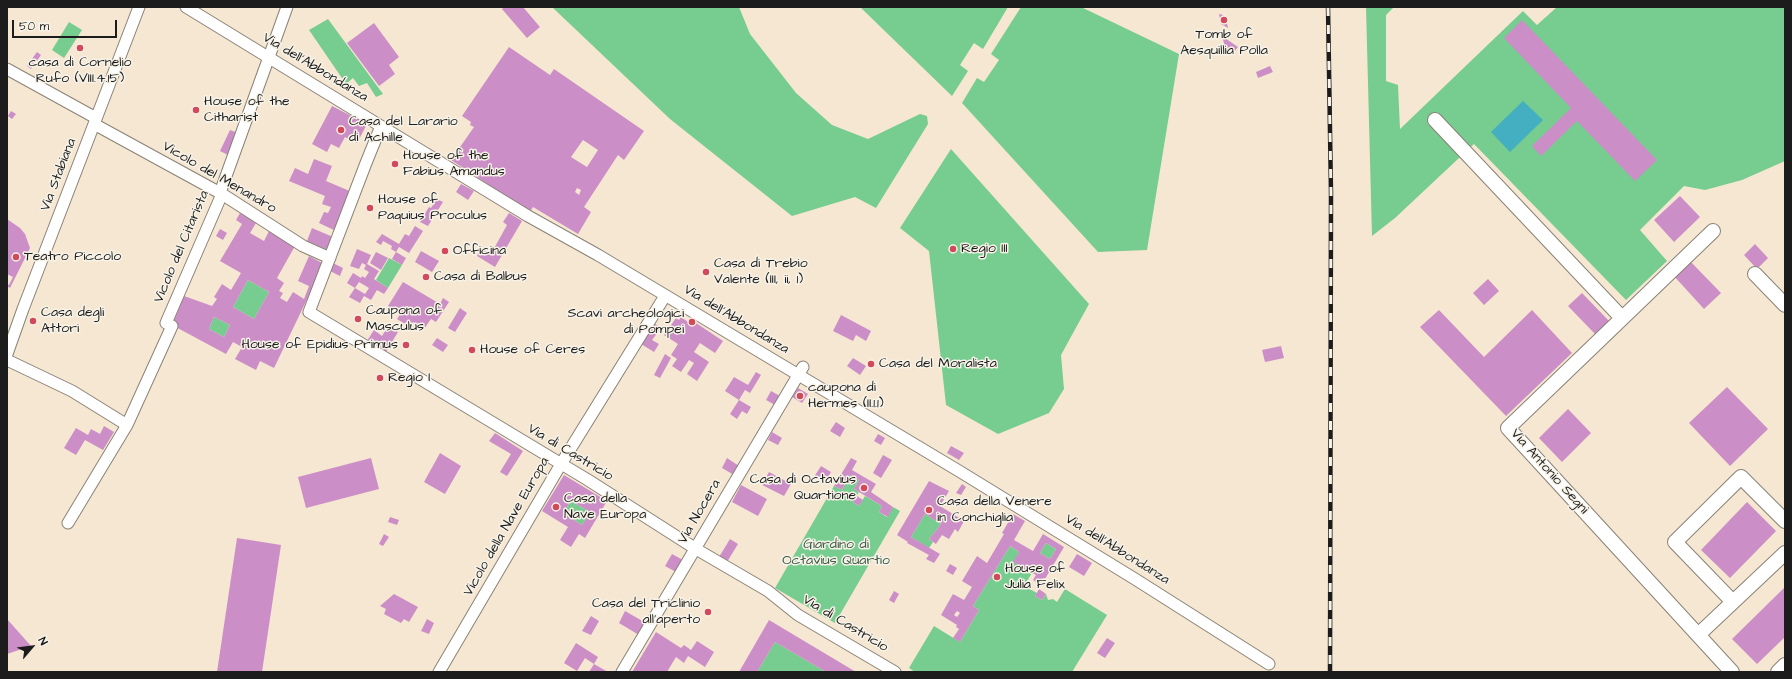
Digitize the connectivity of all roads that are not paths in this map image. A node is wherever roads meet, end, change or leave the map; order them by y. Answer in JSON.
{"nodes":[{"id":1,"x":139,"y":7,"type":"edge"},
{"id":2,"x":186,"y":7,"type":"edge"},
{"id":3,"x":286,"y":7,"type":"edge"},
{"id":4,"x":269,"y":57,"type":"junction"},
{"id":5,"x":7,"y":69,"type":"edge"},
{"id":6,"x":1435,"y":120,"type":"dead end"},
{"id":7,"x":95,"y":121,"type":"junction"},
{"id":8,"x":381,"y":126,"type":"junction"},
{"id":9,"x":222,"y":194,"type":"junction"},
{"id":10,"x":1712,"y":231,"type":"dead end"},
{"id":11,"x":330,"y":258,"type":"junction"},
{"id":12,"x":1755,"y":274,"type":"dead end"},
{"id":13,"x":665,"y":296,"type":"junction"},
{"id":14,"x":1785,"y":305,"type":"edge"},
{"id":15,"x":1622,"y":318,"type":"junction"},
{"id":16,"x":7,"y":354,"type":"edge"},
{"id":17,"x":7,"y":360,"type":"edge"},
{"id":18,"x":801,"y":371,"type":"junction"},
{"id":19,"x":127,"y":424,"type":"junction"},
{"id":20,"x":561,"y":464,"type":"junction"},
{"id":21,"x":1785,"y":521,"type":"edge"},
{"id":22,"x":68,"y":523,"type":"dead end"},
{"id":23,"x":696,"y":549,"type":"junction"},
{"id":24,"x":1785,"y":554,"type":"edge"},
{"id":25,"x":1733,"y":602,"type":"junction"},
{"id":26,"x":1698,"y":635,"type":"junction"},
{"id":27,"x":1269,"y":664,"type":"dead end"},
{"id":28,"x":1785,"y":665,"type":"edge"},
{"id":29,"x":439,"y":672,"type":"edge"},
{"id":30,"x":622,"y":672,"type":"edge"},
{"id":31,"x":896,"y":672,"type":"edge"},
{"id":32,"x":1732,"y":672,"type":"edge"},
{"id":33,"x":1778,"y":672,"type":"edge"}],
"edges":[{"from":1,"to":7,"type":"street","name":"Via Stabiana"},
{"from":2,"to":4,"type":"street","name":"Via dell'Abbondanza"},
{"from":3,"to":4,"type":"street","name":"Vicolo del Citarista"},
{"from":4,"to":8,"type":"street","name":"Via dell'Abbondanza"},
{"from":4,"to":9,"type":"street","name":"Vicolo del Citarista"},
{"from":5,"to":7,"type":"street","name":"Vicolo del Menandro"},
{"from":6,"to":15,"type":"street"},
{"from":7,"to":9,"type":"street","name":"Vicolo del Menandro"},
{"from":7,"to":16,"type":"street","name":"Via Stabiana"},
{"from":8,"to":11,"type":"street"},
{"from":8,"to":13,"type":"street","name":"Via dell'Abbondanza"},
{"from":9,"to":11,"type":"street","name":"Vicolo del Menandro"},
{"from":9,"to":19,"type":"street","name":"Vicolo del Citarista"},
{"from":10,"to":15,"type":"street","name":"Via Antonio Segni"},
{"from":11,"to":20,"type":"street","name":"Via di Castricio"},
{"from":12,"to":14,"type":"street"},
{"from":13,"to":18,"type":"street","name":"Via dell'Abbondanza"},
{"from":13,"to":20,"type":"street","name":"Vicolo della Nave Europa"},
{"from":15,"to":26,"type":"street","name":"Via Antonio Segni"},
{"from":17,"to":19,"type":"street"},
{"from":18,"to":23,"type":"street","name":"Via Nocera"},
{"from":18,"to":27,"type":"street","name":"Via dell'Abbondanza"},
{"from":19,"to":22,"type":"street","name":"Vicolo del Citarista"},
{"from":20,"to":23,"type":"street","name":"Via di Castricio"},
{"from":20,"to":29,"type":"street","name":"Vicolo della Nave Europa"},
{"from":21,"to":25,"type":"street"},
{"from":23,"to":30,"type":"street","name":"Via Nocera"},
{"from":23,"to":31,"type":"street","name":"Via di Castricio"},
{"from":24,"to":25,"type":"street"},
{"from":25,"to":26,"type":"street"},
{"from":26,"to":32,"type":"street","name":"Via Antonio Segni"},
{"from":28,"to":33,"type":"street"}]}
